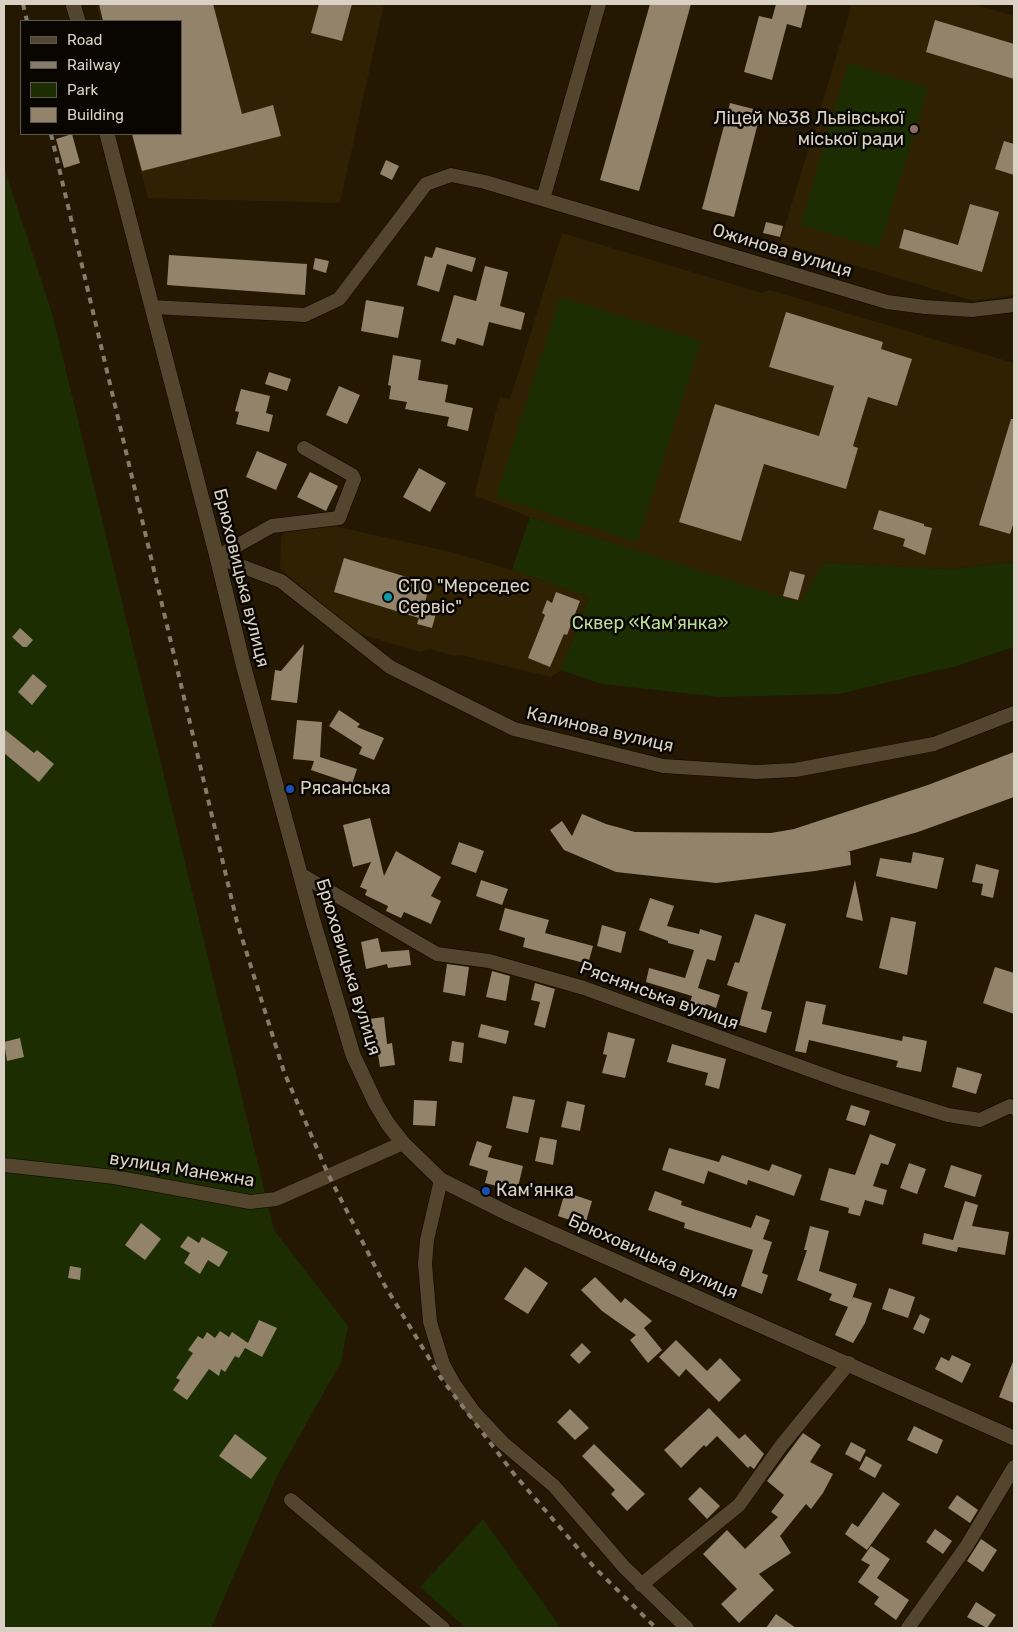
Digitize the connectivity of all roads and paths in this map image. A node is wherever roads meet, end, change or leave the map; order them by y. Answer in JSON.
{"nodes":[{"id":1,"x":74,"y":4,"type":"edge"},
{"id":2,"x":599,"y":4,"type":"edge"},
{"id":3,"x":78,"y":20,"type":"edge"},
{"id":4,"x":107,"y":135,"type":"edge"},
{"id":5,"x":543,"y":199,"type":"junction"},
{"id":6,"x":1014,"y":306,"type":"edge"},
{"id":7,"x":152,"y":307,"type":"junction"},
{"id":8,"x":304,"y":448,"type":"dead end"},
{"id":9,"x":217,"y":557,"type":"junction"},
{"id":10,"x":1014,"y":713,"type":"edge"},
{"id":11,"x":300,"y":874,"type":"junction"},
{"id":12,"x":1008,"y":1109,"type":"edge"},
{"id":13,"x":403,"y":1143,"type":"junction"},
{"id":14,"x":4,"y":1165,"type":"edge"},
{"id":15,"x":441,"y":1180,"type":"junction"},
{"id":16,"x":849,"y":1363,"type":"junction"},
{"id":17,"x":1014,"y":1438,"type":"edge"},
{"id":18,"x":1014,"y":1467,"type":"edge"},
{"id":19,"x":292,"y":1500,"type":"dead end"},
{"id":20,"x":641,"y":1585,"type":"junction"},
{"id":21,"x":444,"y":1628,"type":"edge"},
{"id":22,"x":687,"y":1628,"type":"edge"},
{"id":23,"x":908,"y":1628,"type":"edge"}],
"edges":[{"from":1,"to":3,"type":"main road"},
{"from":2,"to":5,"type":"street"},
{"from":4,"to":7,"type":"main road","name":"Брюховицька вулиця"},
{"from":5,"to":6,"type":"street","name":"Ожинова вулиця"},
{"from":5,"to":7,"type":"street","name":"Ожинова вулиця"},
{"from":7,"to":9,"type":"main road","name":"Брюховицька вулиця"},
{"from":8,"to":9,"type":"street"},
{"from":9,"to":10,"type":"street","name":"Калинова вулиця"},
{"from":9,"to":11,"type":"main road","name":"Брюховицька вулиця"},
{"from":11,"to":12,"type":"street","name":"Ряснянська вулиця"},
{"from":11,"to":13,"type":"main road","name":"Брюховицька вулиця"},
{"from":13,"to":14,"type":"street","name":"вулиця Манежна"},
{"from":13,"to":15,"type":"main road","name":"Брюховицька вулиця"},
{"from":15,"to":16,"type":"main road","name":"Брюховицька вулиця"},
{"from":15,"to":20,"type":"street"},
{"from":16,"to":17,"type":"main road","name":"Брюховицька вулиця"},
{"from":16,"to":20,"type":"street"},
{"from":18,"to":23,"type":"street"},
{"from":19,"to":21,"type":"street"},
{"from":20,"to":22,"type":"street"}]}
